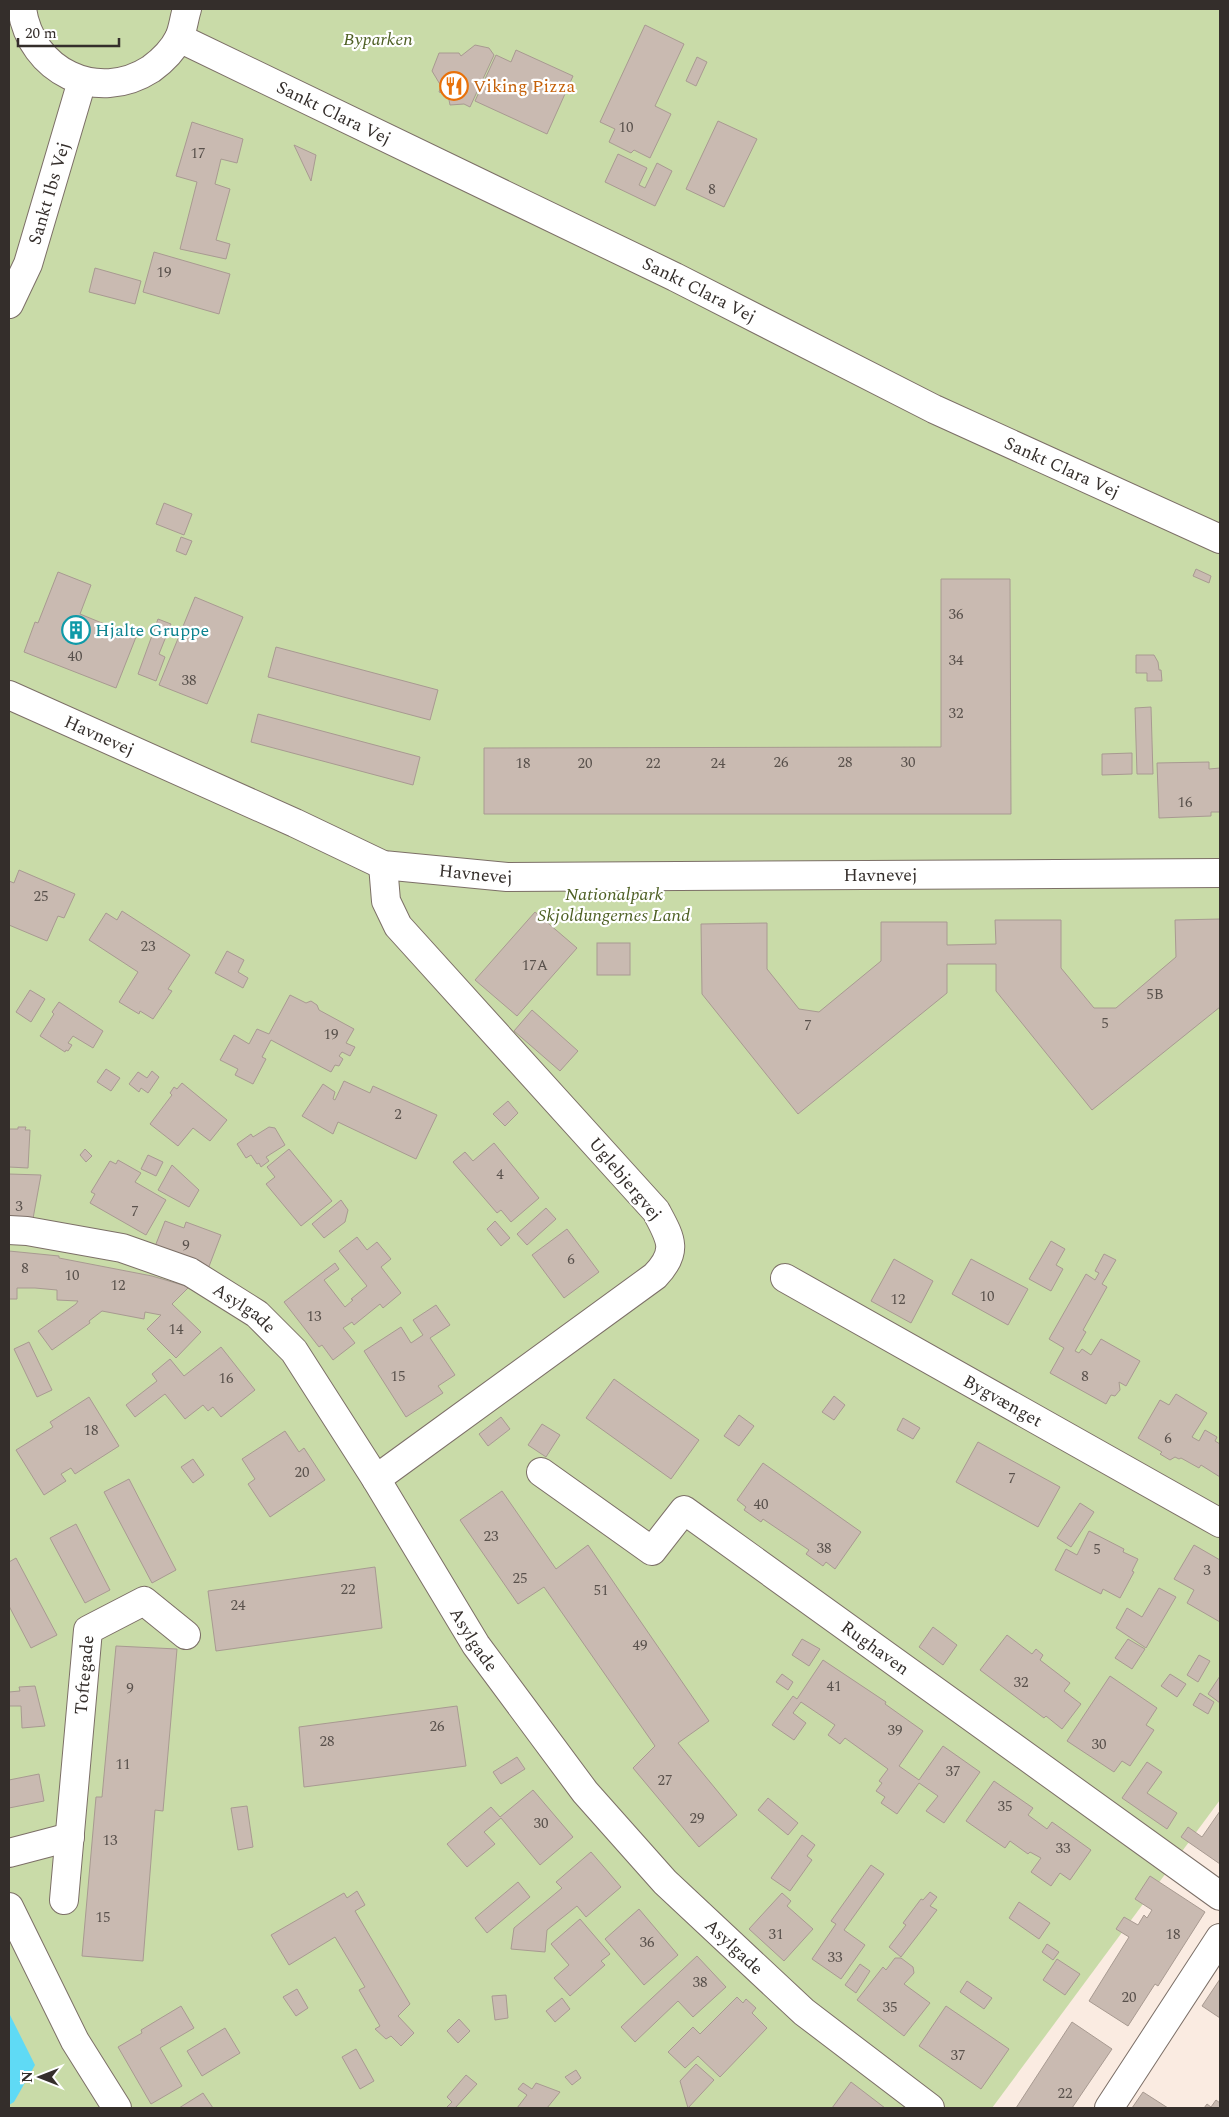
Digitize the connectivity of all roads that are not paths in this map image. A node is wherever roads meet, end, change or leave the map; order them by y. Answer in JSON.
{"nodes":[{"id":1,"x":22,"y":9,"type":"edge"},
{"id":2,"x":187,"y":9,"type":"edge"},
{"id":3,"x":179,"y":38,"type":"junction"},
{"id":4,"x":82,"y":81,"type":"junction"},
{"id":5,"x":9,"y":304,"type":"edge"},
{"id":6,"x":1220,"y":538,"type":"edge"},
{"id":7,"x":9,"y":695,"type":"edge"},
{"id":8,"x":383,"y":866,"type":"junction"},
{"id":9,"x":1220,"y":873,"type":"edge"},
{"id":10,"x":9,"y":1230,"type":"edge"},
{"id":11,"x":785,"y":1278,"type":"dead end"},
{"id":12,"x":541,"y":1472,"type":"dead end"},
{"id":13,"x":376,"y":1479,"type":"junction"},
{"id":14,"x":1220,"y":1523,"type":"edge"},
{"id":15,"x":186,"y":1635,"type":"dead end"},
{"id":16,"x":70,"y":1836,"type":"junction"},
{"id":17,"x":9,"y":1853,"type":"edge"},
{"id":18,"x":1220,"y":1896,"type":"edge"},
{"id":19,"x":64,"y":1900,"type":"dead end"},
{"id":20,"x":9,"y":1907,"type":"edge"},
{"id":21,"x":1220,"y":1938,"type":"edge"},
{"id":22,"x":118,"y":2108,"type":"edge"},
{"id":23,"x":930,"y":2108,"type":"edge"},
{"id":24,"x":1109,"y":2108,"type":"edge"}],
"edges":[{"from":1,"to":4,"type":"street"},
{"from":2,"to":3,"type":"street"},
{"from":3,"to":4,"type":"street"},
{"from":3,"to":6,"type":"street","name":"Sankt Clara Vej"},
{"from":4,"to":5,"type":"street","name":"Sankt Ibs Vej"},
{"from":7,"to":8,"type":"street","name":"Havnevej"},
{"from":8,"to":9,"type":"street","name":"Havnevej"},
{"from":8,"to":13,"type":"street","name":"Uglebjergvej"},
{"from":10,"to":13,"type":"street","name":"Asylgade"},
{"from":11,"to":14,"type":"street","name":"Bygvænget"},
{"from":12,"to":18,"type":"street","name":"Rughaven"},
{"from":13,"to":23,"type":"street","name":"Asylgade"},
{"from":15,"to":16,"type":"street","name":"Toftegade"},
{"from":16,"to":17,"type":"street"},
{"from":16,"to":19,"type":"street","name":"Toftegade"},
{"from":20,"to":22,"type":"street"},
{"from":21,"to":24,"type":"street"}]}
